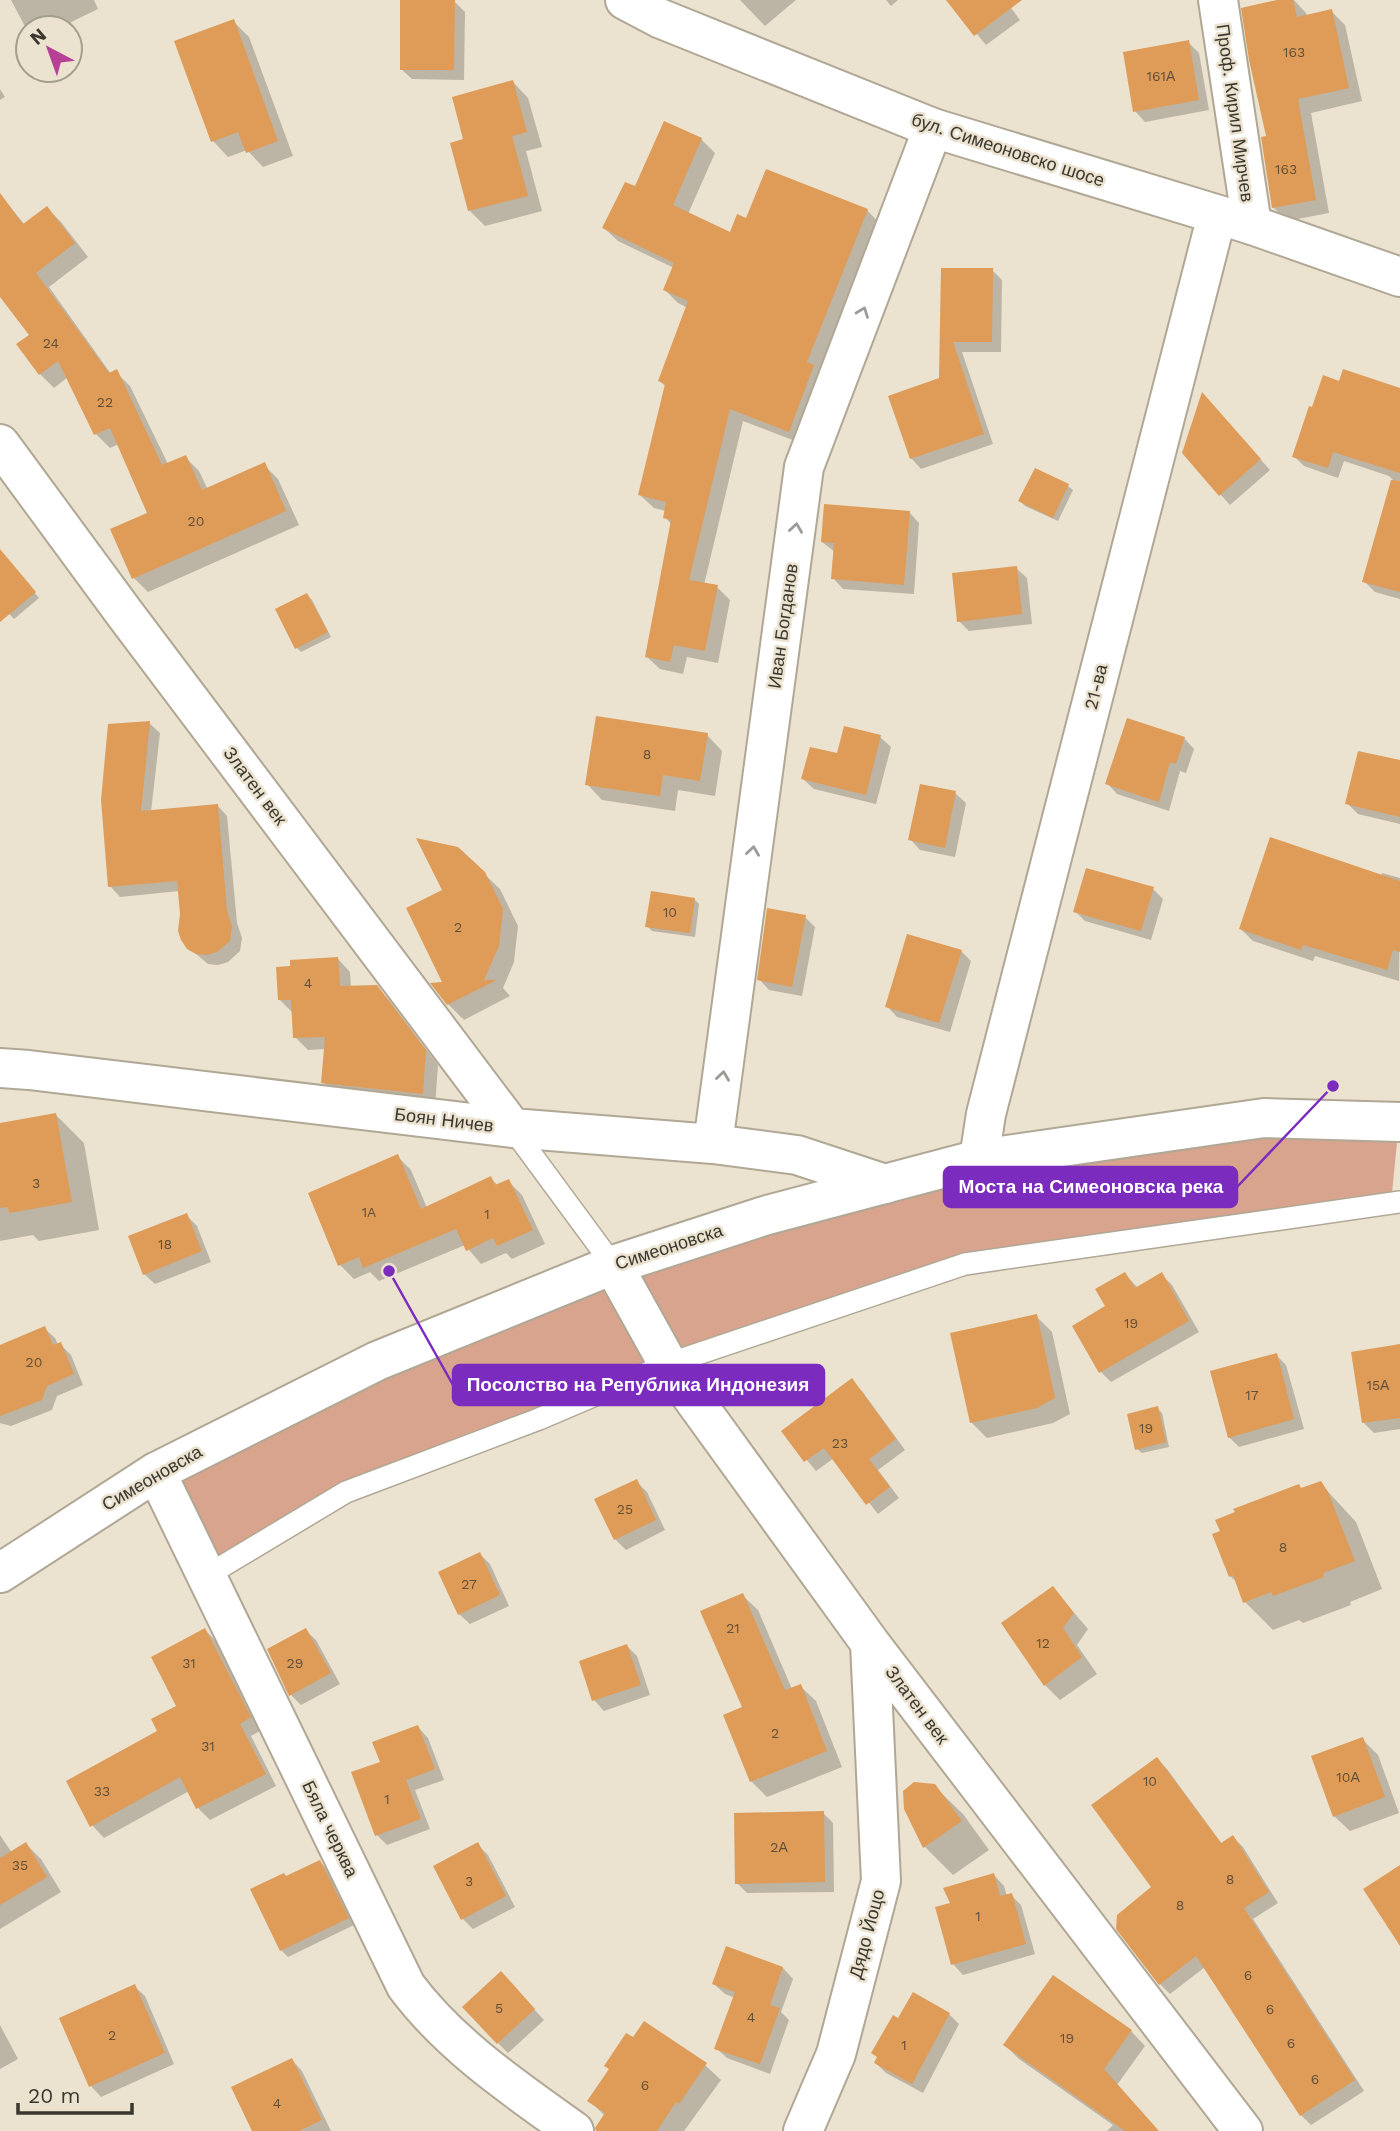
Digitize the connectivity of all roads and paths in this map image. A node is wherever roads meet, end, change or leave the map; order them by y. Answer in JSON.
{"nodes":[{"id":1,"x":625,"y":0,"type":"edge"},
{"id":2,"x":1218,"y":0,"type":"edge"},
{"id":3,"x":933,"y":128,"type":"junction"},
{"id":4,"x":1234,"y":220,"type":"junction"},
{"id":5,"x":1400,"y":277,"type":"edge"},
{"id":6,"x":0,"y":444,"type":"edge"},
{"id":7,"x":0,"y":1068,"type":"edge"},
{"id":8,"x":1400,"y":1121,"type":"edge"},
{"id":9,"x":512,"y":1128,"type":"junction"},
{"id":10,"x":713,"y":1144,"type":"junction"},
{"id":11,"x":979,"y":1159,"type":"junction"},
{"id":12,"x":885,"y":1184,"type":"junction"},
{"id":13,"x":1400,"y":1202,"type":"edge"},
{"id":14,"x":613,"y":1265,"type":"junction"},
{"id":15,"x":668,"y":1364,"type":"junction"},
{"id":16,"x":156,"y":1472,"type":"junction"},
{"id":17,"x":0,"y":1573,"type":"edge"},
{"id":18,"x":206,"y":1576,"type":"junction"},
{"id":19,"x":870,"y":1643,"type":"junction"},
{"id":20,"x":557,"y":2127,"type":"edge"},
{"id":21,"x":803,"y":2131,"type":"edge"},
{"id":22,"x":1243,"y":2131,"type":"edge"}],
"edges":[{"from":1,"to":3,"type":"street","name":"бул. Симеоновско шосе"},
{"from":2,"to":4,"type":"street","name":"Проф. Кирил Мирчев"},
{"from":3,"to":4,"type":"street","name":"бул. Симеоновско шосе"},
{"from":10,"to":3,"type":"street","name":"Иван Богданов","one_way":true},
{"from":4,"to":5,"type":"street","name":"бул. Симеоновско шосе"},
{"from":4,"to":11,"type":"street","name":"21-ва"},
{"from":6,"to":9,"type":"street","name":"Златен век"},
{"from":7,"to":9,"type":"street","name":"Боян Ничев"},
{"from":8,"to":11,"type":"street","name":"Симеоновска"},
{"from":9,"to":10,"type":"street","name":"Боян Ничев"},
{"from":9,"to":14,"type":"lane"},
{"from":10,"to":12,"type":"street","name":"Боян Ничев"},
{"from":11,"to":12,"type":"street","name":"Симеоновска"},
{"from":12,"to":14,"type":"street","name":"Симеоновска"},
{"from":13,"to":15,"type":"lane"},
{"from":14,"to":15,"type":"street","name":"Златен век"},
{"from":14,"to":16,"type":"street","name":"Симеоновска"},
{"from":15,"to":18,"type":"lane"},
{"from":15,"to":19,"type":"street","name":"Златен век"},
{"from":16,"to":17,"type":"street","name":"Симеоновска"},
{"from":16,"to":18,"type":"street","name":"Бяла черква"},
{"from":18,"to":20,"type":"street","name":"Бяла черква"},
{"from":19,"to":21,"type":"street","name":"Дядо Йоцо"},
{"from":19,"to":22,"type":"street","name":"Златен век"}]}
